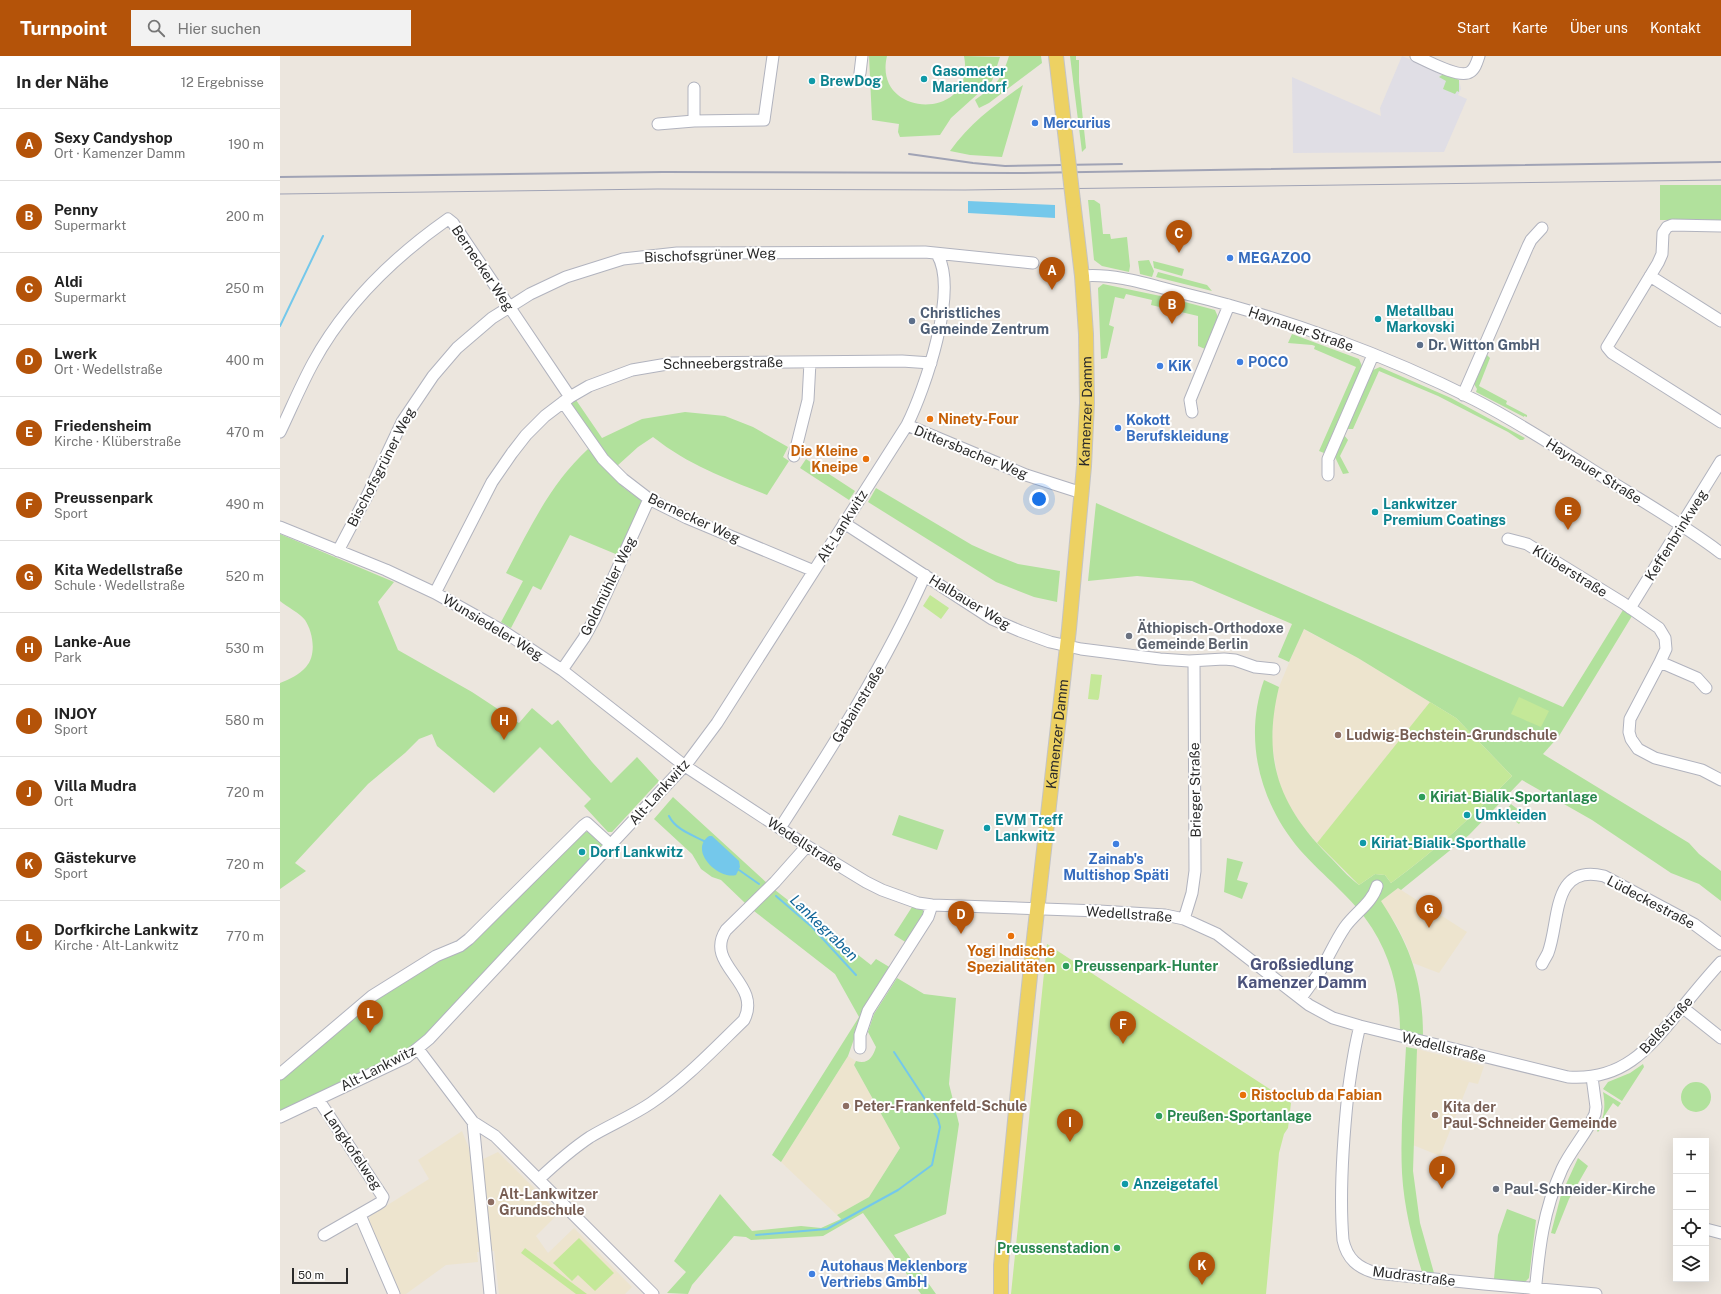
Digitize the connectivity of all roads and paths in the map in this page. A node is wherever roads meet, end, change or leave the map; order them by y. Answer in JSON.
{"nodes":[{"id":1,"x":773,"y":56,"type":"edge"},
{"id":2,"x":862,"y":56,"type":"edge"},
{"id":3,"x":1056,"y":56,"type":"edge"},
{"id":4,"x":1416,"y":56,"type":"edge"},
{"id":5,"x":1479,"y":56,"type":"edge"},
{"id":6,"x":860,"y":73,"type":"dead end"},
{"id":7,"x":694,"y":88,"type":"dead end"},
{"id":8,"x":694,"y":120,"type":"junction"},
{"id":9,"x":658,"y":124,"type":"dead end"},
{"id":10,"x":1721,"y":226,"type":"edge"},
{"id":11,"x":1542,"y":228,"type":"dead end"},
{"id":12,"x":936,"y":254,"type":"junction"},
{"id":13,"x":1033,"y":263,"type":"dead end"},
{"id":14,"x":1082,"y":276,"type":"junction"},
{"id":15,"x":1650,"y":276,"type":"junction"},
{"id":16,"x":1229,"y":305,"type":"junction"},
{"id":17,"x":509,"y":306,"type":"junction"},
{"id":18,"x":1721,"y":321,"type":"edge"},
{"id":19,"x":1373,"y":355,"type":"junction"},
{"id":20,"x":810,"y":362,"type":"junction"},
{"id":21,"x":931,"y":363,"type":"junction"},
{"id":22,"x":1463,"y":395,"type":"junction"},
{"id":23,"x":567,"y":400,"type":"junction"},
{"id":24,"x":1192,"y":412,"type":"dead end"},
{"id":25,"x":1721,"y":422,"type":"edge"},
{"id":26,"x":907,"y":425,"type":"junction"},
{"id":27,"x":280,"y":432,"type":"edge"},
{"id":28,"x":794,"y":456,"type":"dead end"},
{"id":29,"x":1721,"y":461,"type":"edge"},
{"id":30,"x":1328,"y":475,"type":"dead end"},
{"id":31,"x":1082,"y":493,"type":"junction"},
{"id":32,"x":649,"y":499,"type":"junction"},
{"id":33,"x":844,"y":523,"type":"junction"},
{"id":34,"x":1681,"y":525,"type":"junction"},
{"id":35,"x":280,"y":527,"type":"edge"},
{"id":36,"x":1508,"y":539,"type":"dead end"},
{"id":37,"x":338,"y":552,"type":"junction"},
{"id":38,"x":1721,"y":553,"type":"edge"},
{"id":39,"x":814,"y":571,"type":"junction"},
{"id":40,"x":925,"y":575,"type":"junction"},
{"id":41,"x":435,"y":593,"type":"junction"},
{"id":42,"x":1630,"y":608,"type":"junction"},
{"id":43,"x":1067,"y":646,"type":"junction"},
{"id":44,"x":1194,"y":661,"type":"junction"},
{"id":45,"x":1660,"y":662,"type":"junction"},
{"id":46,"x":1274,"y":669,"type":"dead end"},
{"id":47,"x":562,"y":670,"type":"junction"},
{"id":48,"x":1706,"y":688,"type":"dead end"},
{"id":49,"x":685,"y":766,"type":"junction"},
{"id":50,"x":1721,"y":780,"type":"edge"},
{"id":51,"x":780,"y":828,"type":"junction"},
{"id":52,"x":611,"y":845,"type":"junction"},
{"id":53,"x":806,"y":846,"type":"junction"},
{"id":54,"x":1377,"y":886,"type":"dead end"},
{"id":55,"x":932,"y":905,"type":"junction"},
{"id":56,"x":1037,"y":908,"type":"junction"},
{"id":57,"x":1184,"y":919,"type":"junction"},
{"id":58,"x":1721,"y":944,"type":"edge"},
{"id":59,"x":1721,"y":962,"type":"edge"},
{"id":60,"x":1542,"y":964,"type":"dead end"},
{"id":61,"x":1301,"y":998,"type":"junction"},
{"id":62,"x":1682,"y":1007,"type":"junction"},
{"id":63,"x":1360,"y":1026,"type":"junction"},
{"id":64,"x":1721,"y":1038,"type":"edge"},
{"id":65,"x":860,"y":1048,"type":"dead end"},
{"id":66,"x":418,"y":1049,"type":"junction"},
{"id":67,"x":280,"y":1074,"type":"edge"},
{"id":68,"x":1592,"y":1077,"type":"junction"},
{"id":69,"x":318,"y":1099,"type":"junction"},
{"id":70,"x":280,"y":1117,"type":"edge"},
{"id":71,"x":473,"y":1122,"type":"junction"},
{"id":72,"x":538,"y":1179,"type":"junction"},
{"id":73,"x":360,"y":1215,"type":"junction"},
{"id":74,"x":1709,"y":1230,"type":"edge"},
{"id":75,"x":1721,"y":1233,"type":"edge"},
{"id":76,"x":324,"y":1235,"type":"dead end"},
{"id":77,"x":1001,"y":1265,"type":"junction"},
{"id":78,"x":1536,"y":1292,"type":"edge"},
{"id":79,"x":394,"y":1294,"type":"edge"},
{"id":80,"x":490,"y":1294,"type":"edge"},
{"id":81,"x":653,"y":1294,"type":"edge"},
{"id":82,"x":990,"y":1294,"type":"edge"},
{"id":83,"x":1000,"y":1294,"type":"edge"},
{"id":84,"x":1596,"y":1294,"type":"edge"}],
"edges":[{"from":1,"to":8,"type":"street"},
{"from":2,"to":6,"type":"street"},
{"from":3,"to":14,"type":"main road","name":"Kamenzer Damm","bridge":true},
{"from":4,"to":5,"type":"street"},
{"from":7,"to":8,"type":"street"},
{"from":8,"to":9,"type":"street"},
{"from":10,"to":15,"type":"street"},
{"from":11,"to":22,"type":"street"},
{"from":12,"to":13,"type":"street"},
{"from":12,"to":17,"type":"street","name":"Bischofsgrüner Weg"},
{"from":12,"to":21,"type":"street","name":"Alt-Lankwitz"},
{"from":14,"to":16,"type":"street","name":"Haynauer Straße"},
{"from":14,"to":31,"type":"main road","name":"Kamenzer Damm"},
{"from":15,"to":18,"type":"street"},
{"from":15,"to":25,"type":"street"},
{"from":16,"to":19,"type":"street","name":"Haynauer Straße"},
{"from":16,"to":24,"type":"street","name":"Haynauer Straße"},
{"from":17,"to":23,"type":"street","name":"Bernecker Weg"},
{"from":17,"to":27,"type":"street","name":"Bernecker Weg"},
{"from":17,"to":37,"type":"street","name":"Bischofsgrüner Weg"},
{"from":19,"to":22,"type":"street","name":"Haynauer Straße"},
{"from":19,"to":30,"type":"street","name":"Haynauer Straße"},
{"from":20,"to":21,"type":"street","name":"Schneebergstraße"},
{"from":20,"to":23,"type":"street","name":"Schneebergstraße"},
{"from":20,"to":28,"type":"street"},
{"from":21,"to":26,"type":"street","name":"Alt-Lankwitz"},
{"from":22,"to":34,"type":"street","name":"Haynauer Straße"},
{"from":23,"to":32,"type":"street","name":"Bernecker Weg"},
{"from":23,"to":41,"type":"street","name":"Schneebergstraße"},
{"from":26,"to":31,"type":"street","name":"Dittersbacher Weg"},
{"from":26,"to":33,"type":"street","name":"Alt-Lankwitz"},
{"from":29,"to":34,"type":"street","name":"Keffenbrinkweg"},
{"from":31,"to":43,"type":"main road","name":"Kamenzer Damm"},
{"from":32,"to":39,"type":"street","name":"Bernecker Weg"},
{"from":32,"to":47,"type":"street","name":"Goldmühler Weg"},
{"from":33,"to":39,"type":"street","name":"Alt-Lankwitz"},
{"from":33,"to":40,"type":"street","name":"Halbauer Weg"},
{"from":34,"to":38,"type":"street","name":"Haynauer Straße"},
{"from":34,"to":42,"type":"street","name":"Keffenbrinkweg"},
{"from":35,"to":37,"type":"street","name":"Wunsiedeler Weg"},
{"from":36,"to":42,"type":"street","name":"Klüberstraße"},
{"from":37,"to":41,"type":"street","name":"Wunsiedeler Weg"},
{"from":39,"to":49,"type":"street","name":"Alt-Lankwitz"},
{"from":40,"to":43,"type":"street","name":"Halbauer Weg"},
{"from":40,"to":51,"type":"street","name":"Gabainstraße"},
{"from":41,"to":47,"type":"street","name":"Wunsiedeler Weg"},
{"from":42,"to":45,"type":"street","name":"Klüberstraße"},
{"from":43,"to":44,"type":"street","name":"Halbauer Weg"},
{"from":43,"to":56,"type":"main road","name":"Kamenzer Damm"},
{"from":44,"to":46,"type":"street","name":"Halbauer Weg"},
{"from":44,"to":57,"type":"street","name":"Brieger Straße"},
{"from":45,"to":48,"type":"street"},
{"from":45,"to":50,"type":"street","name":"Klüberstraße"},
{"from":47,"to":49,"type":"street","name":"Wunsiedeler Weg"},
{"from":49,"to":51,"type":"street","name":"Wedellstraße"},
{"from":49,"to":52,"type":"street","name":"Alt-Lankwitz"},
{"from":51,"to":53,"type":"street","name":"Wedellstraße"},
{"from":52,"to":66,"type":"street","name":"Alt-Lankwitz"},
{"from":52,"to":67,"type":"street"},
{"from":53,"to":55,"type":"street","name":"Wedellstraße"},
{"from":53,"to":72,"type":"street"},
{"from":54,"to":61,"type":"street"},
{"from":55,"to":56,"type":"street","name":"Wedellstraße"},
{"from":55,"to":65,"type":"street"},
{"from":56,"to":57,"type":"street","name":"Wedellstraße"},
{"from":56,"to":77,"type":"main road","name":"Kamenzer Damm"},
{"from":57,"to":61,"type":"street","name":"Wedellstraße"},
{"from":58,"to":60,"type":"street","name":"Lüdeckestraße"},
{"from":59,"to":62,"type":"street","name":"Belßstraße"},
{"from":61,"to":63,"type":"street","name":"Wedellstraße"},
{"from":62,"to":64,"type":"street"},
{"from":62,"to":68,"type":"street","name":"Belßstraße"},
{"from":63,"to":68,"type":"street","name":"Wedellstraße"},
{"from":63,"to":78,"type":"street","name":"Mudrastraße"},
{"from":66,"to":69,"type":"street","name":"Alt-Lankwitz"},
{"from":66,"to":71,"type":"street"},
{"from":68,"to":78,"type":"street"},
{"from":69,"to":70,"type":"street","name":"Alt-Lankwitz"},
{"from":69,"to":73,"type":"street","name":"Langkofelweg"},
{"from":71,"to":72,"type":"street"},
{"from":71,"to":80,"type":"street"},
{"from":72,"to":81,"type":"street"},
{"from":73,"to":76,"type":"street","name":"Langkofelweg"},
{"from":73,"to":79,"type":"street"},
{"from":74,"to":75,"type":"street"},
{"from":77,"to":82,"type":"main road","name":"Kamenzer Damm"},
{"from":77,"to":83,"type":"main road","name":"Kamenzer Damm"},
{"from":78,"to":84,"type":"street","name":"Mudrastraße"}]}
